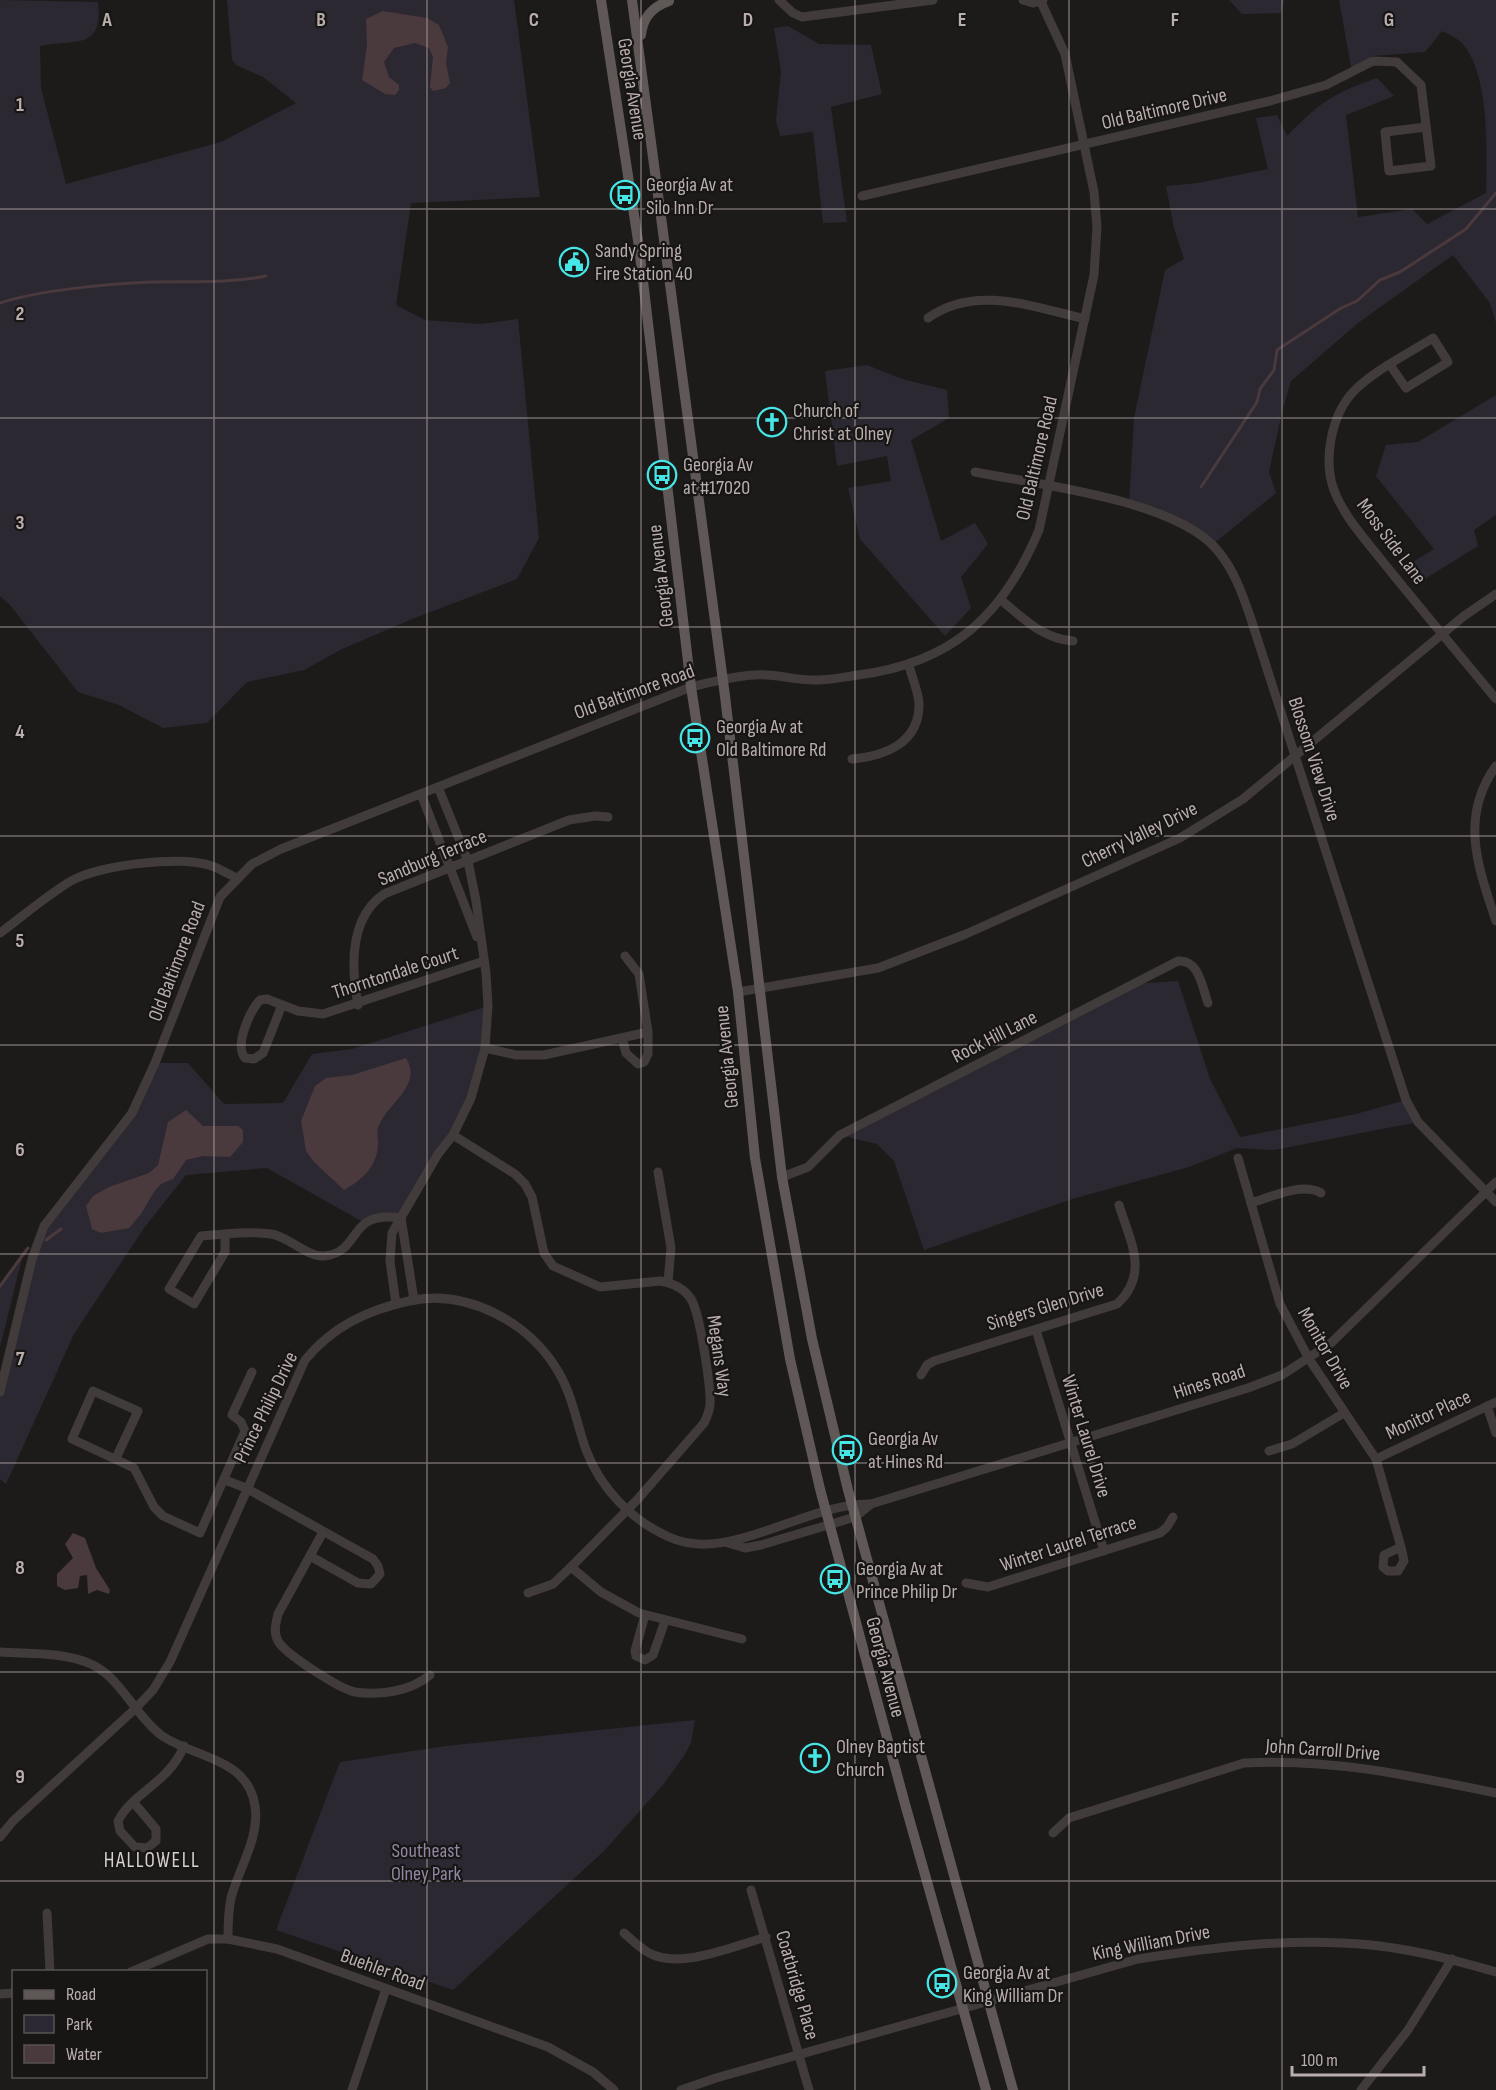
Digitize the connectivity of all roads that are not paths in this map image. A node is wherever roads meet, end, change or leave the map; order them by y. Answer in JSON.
{"nodes":[{"id":1,"x":601,"y":0,"type":"edge"},
{"id":2,"x":632,"y":0,"type":"edge"},
{"id":3,"x":671,"y":0,"type":"edge"},
{"id":4,"x":779,"y":0,"type":"edge"},
{"id":5,"x":933,"y":0,"type":"edge"},
{"id":6,"x":1023,"y":0,"type":"edge"},
{"id":7,"x":1042,"y":1,"type":"edge"},
{"id":8,"x":639,"y":44,"type":"junction"},
{"id":9,"x":1426,"y":127,"type":"junction"},
{"id":10,"x":1085,"y":145,"type":"junction"},
{"id":11,"x":862,"y":196,"type":"dead end"},
{"id":12,"x":928,"y":318,"type":"dead end"},
{"id":13,"x":1085,"y":319,"type":"junction"},
{"id":14,"x":1390,"y":365,"type":"junction"},
{"id":15,"x":975,"y":472,"type":"dead end"},
{"id":16,"x":1049,"y":487,"type":"junction"},
{"id":17,"x":1496,"y":594,"type":"edge"},
{"id":18,"x":1001,"y":600,"type":"junction"},
{"id":19,"x":1442,"y":636,"type":"junction"},
{"id":20,"x":1073,"y":641,"type":"dead end"},
{"id":21,"x":909,"y":666,"type":"junction"},
{"id":22,"x":723,"y":679,"type":"junction"},
{"id":23,"x":691,"y":687,"type":"junction"},
{"id":24,"x":1496,"y":699,"type":"edge"},
{"id":25,"x":1295,"y":758,"type":"junction"},
{"id":26,"x":852,"y":759,"type":"dead end"},
{"id":27,"x":1496,"y":766,"type":"edge"},
{"id":28,"x":438,"y":787,"type":"junction"},
{"id":29,"x":421,"y":794,"type":"junction"},
{"id":30,"x":608,"y":818,"type":"dead end"},
{"id":31,"x":468,"y":861,"type":"junction"},
{"id":32,"x":450,"y":868,"type":"junction"},
{"id":33,"x":237,"y":878,"type":"junction"},
{"id":34,"x":1496,"y":921,"type":"edge"},
{"id":35,"x":0,"y":933,"type":"edge"},
{"id":36,"x":481,"y":943,"type":"junction"},
{"id":37,"x":625,"y":956,"type":"dead end"},
{"id":38,"x":484,"y":961,"type":"junction"},
{"id":39,"x":759,"y":989,"type":"junction"},
{"id":40,"x":738,"y":992,"type":"junction"},
{"id":41,"x":1208,"y":1003,"type":"dead end"},
{"id":42,"x":282,"y":1005,"type":"junction"},
{"id":43,"x":358,"y":1005,"type":"junction"},
{"id":44,"x":648,"y":1032,"type":"junction"},
{"id":45,"x":622,"y":1038,"type":"junction"},
{"id":46,"x":485,"y":1048,"type":"junction"},
{"id":47,"x":453,"y":1135,"type":"junction"},
{"id":48,"x":1239,"y":1158,"type":"dead end"},
{"id":49,"x":658,"y":1172,"type":"dead end"},
{"id":50,"x":782,"y":1177,"type":"junction"},
{"id":51,"x":1496,"y":1182,"type":"edge"},
{"id":52,"x":1486,"y":1192,"type":"junction"},
{"id":53,"x":1321,"y":1193,"type":"dead end"},
{"id":54,"x":1496,"y":1202,"type":"edge"},
{"id":55,"x":1251,"y":1203,"type":"junction"},
{"id":56,"x":1119,"y":1205,"type":"dead end"},
{"id":57,"x":401,"y":1218,"type":"junction"},
{"id":58,"x":225,"y":1234,"type":"junction"},
{"id":59,"x":668,"y":1282,"type":"junction"},
{"id":60,"x":414,"y":1300,"type":"junction"},
{"id":61,"x":396,"y":1304,"type":"junction"},
{"id":62,"x":1036,"y":1330,"type":"junction"},
{"id":63,"x":1309,"y":1359,"type":"junction"},
{"id":64,"x":252,"y":1372,"type":"dead end"},
{"id":65,"x":921,"y":1376,"type":"dead end"},
{"id":66,"x":0,"y":1392,"type":"edge"},
{"id":67,"x":1492,"y":1404,"type":"edge"},
{"id":68,"x":1344,"y":1413,"type":"junction"},
{"id":69,"x":1496,"y":1433,"type":"edge"},
{"id":70,"x":1070,"y":1443,"type":"junction"},
{"id":71,"x":1269,"y":1451,"type":"dead end"},
{"id":72,"x":116,"y":1458,"type":"junction"},
{"id":73,"x":1376,"y":1459,"type":"junction"},
{"id":74,"x":225,"y":1480,"type":"junction"},
{"id":75,"x":246,"y":1488,"type":"junction"},
{"id":76,"x":851,"y":1503,"type":"junction"},
{"id":77,"x":871,"y":1504,"type":"junction"},
{"id":78,"x":626,"y":1509,"type":"junction"},
{"id":79,"x":826,"y":1510,"type":"junction"},
{"id":80,"x":1173,"y":1516,"type":"dead end"},
{"id":81,"x":855,"y":1517,"type":"junction"},
{"id":82,"x":830,"y":1525,"type":"junction"},
{"id":83,"x":323,"y":1532,"type":"junction"},
{"id":84,"x":728,"y":1543,"type":"junction"},
{"id":85,"x":1401,"y":1547,"type":"dead end"},
{"id":86,"x":1104,"y":1551,"type":"junction"},
{"id":87,"x":310,"y":1556,"type":"junction"},
{"id":88,"x":571,"y":1567,"type":"junction"},
{"id":89,"x":966,"y":1583,"type":"dead end"},
{"id":90,"x":528,"y":1593,"type":"dead end"},
{"id":91,"x":645,"y":1615,"type":"junction"},
{"id":92,"x":665,"y":1621,"type":"junction"},
{"id":93,"x":742,"y":1639,"type":"dead end"},
{"id":94,"x":0,"y":1652,"type":"edge"},
{"id":95,"x":430,"y":1675,"type":"dead end"},
{"id":96,"x":136,"y":1708,"type":"junction"},
{"id":97,"x":184,"y":1746,"type":"junction"},
{"id":98,"x":1496,"y":1793,"type":"edge"},
{"id":99,"x":134,"y":1803,"type":"junction"},
{"id":100,"x":1053,"y":1833,"type":"dead end"},
{"id":101,"x":0,"y":1837,"type":"edge"},
{"id":102,"x":751,"y":1890,"type":"dead end"},
{"id":103,"x":47,"y":1913,"type":"dead end"},
{"id":104,"x":624,"y":1933,"type":"dead end"},
{"id":105,"x":766,"y":1937,"type":"junction"},
{"id":106,"x":228,"y":1939,"type":"junction"},
{"id":107,"x":1452,"y":1959,"type":"junction"},
{"id":108,"x":50,"y":1970,"type":"edge"},
{"id":109,"x":133,"y":1970,"type":"edge"},
{"id":110,"x":1496,"y":1972,"type":"edge"},
{"id":111,"x":386,"y":1989,"type":"junction"},
{"id":112,"x":988,"y":2001,"type":"junction"},
{"id":113,"x":963,"y":2009,"type":"junction"},
{"id":114,"x":799,"y":2054,"type":"junction"},
{"id":115,"x":697,"y":2087,"type":"edge"},
{"id":116,"x":352,"y":2090,"type":"edge"},
{"id":117,"x":614,"y":2090,"type":"edge"},
{"id":118,"x":681,"y":2090,"type":"edge"},
{"id":119,"x":809,"y":2090,"type":"edge"},
{"id":120,"x":986,"y":2090,"type":"edge"},
{"id":121,"x":1014,"y":2090,"type":"edge"},
{"id":122,"x":1361,"y":2090,"type":"edge"}],
"edges":[{"from":1,"to":23,"type":"main road","name":"Georgia Avenue"},
{"from":2,"to":8,"type":"main road","name":"Georgia Avenue"},
{"from":3,"to":8,"type":"main road"},
{"from":4,"to":5,"type":"street"},
{"from":6,"to":7,"type":"street"},
{"from":7,"to":10,"type":"street","name":"Old Baltimore Road"},
{"from":8,"to":22,"type":"main road","name":"Georgia Avenue"},
{"from":9,"to":9,"type":"street","name":"Old Baltimore Drive"},
{"from":9,"to":10,"type":"street","name":"Old Baltimore Drive"},
{"from":10,"to":11,"type":"street","name":"Old Baltimore Drive"},
{"from":10,"to":13,"type":"street","name":"Old Baltimore Road"},
{"from":12,"to":13,"type":"street"},
{"from":13,"to":16,"type":"street","name":"Old Baltimore Road"},
{"from":14,"to":14,"type":"street","name":"Moss Side Lane"},
{"from":14,"to":19,"type":"street","name":"Moss Side Lane"},
{"from":15,"to":16,"type":"street","name":"Blossom View Drive"},
{"from":16,"to":18,"type":"street","name":"Old Baltimore Road"},
{"from":16,"to":25,"type":"street","name":"Blossom View Drive"},
{"from":17,"to":19,"type":"street","name":"Cherry Valley Drive"},
{"from":18,"to":20,"type":"street"},
{"from":18,"to":21,"type":"street","name":"Old Baltimore Road"},
{"from":19,"to":24,"type":"street","name":"Moss Side Lane"},
{"from":19,"to":25,"type":"street","name":"Cherry Valley Drive"},
{"from":21,"to":22,"type":"street","name":"Old Baltimore Road"},
{"from":21,"to":26,"type":"street"},
{"from":22,"to":23,"type":"street","name":"Old Baltimore Road"},
{"from":22,"to":39,"type":"main road","name":"Georgia Avenue"},
{"from":23,"to":28,"type":"street","name":"Old Baltimore Road"},
{"from":23,"to":40,"type":"main road","name":"Georgia Avenue"},
{"from":25,"to":39,"type":"street","name":"Cherry Valley Drive"},
{"from":25,"to":52,"type":"street","name":"Blossom View Drive"},
{"from":27,"to":34,"type":"street"},
{"from":28,"to":29,"type":"street","name":"Old Baltimore Road"},
{"from":28,"to":31,"type":"street"},
{"from":29,"to":32,"type":"street"},
{"from":29,"to":33,"type":"street","name":"Old Baltimore Road"},
{"from":30,"to":31,"type":"street","name":"Sandburg Terrace"},
{"from":31,"to":32,"type":"street","name":"Sandburg Terrace"},
{"from":31,"to":36,"type":"street"},
{"from":32,"to":36,"type":"street"},
{"from":32,"to":43,"type":"street","name":"Sandburg Terrace"},
{"from":33,"to":35,"type":"street"},
{"from":33,"to":66,"type":"street","name":"Old Baltimore Road"},
{"from":36,"to":38,"type":"street"},
{"from":37,"to":44,"type":"street"},
{"from":38,"to":43,"type":"street","name":"Thorntondale Court"},
{"from":38,"to":46,"type":"street"},
{"from":39,"to":40,"type":"street","name":"Cherry Valley Drive"},
{"from":39,"to":50,"type":"main road","name":"Georgia Avenue"},
{"from":40,"to":79,"type":"main road","name":"Georgia Avenue"},
{"from":41,"to":50,"type":"street","name":"Rock Hill Lane"},
{"from":42,"to":42,"type":"street","name":"Thorntondale Court"},
{"from":42,"to":43,"type":"street","name":"Thorntondale Court"},
{"from":44,"to":45,"type":"street"},
{"from":44,"to":45,"type":"street"},
{"from":45,"to":46,"type":"street"},
{"from":46,"to":47,"type":"street"},
{"from":47,"to":57,"type":"street"},
{"from":47,"to":59,"type":"street"},
{"from":48,"to":55,"type":"street","name":"Monitor Drive"},
{"from":49,"to":59,"type":"street"},
{"from":50,"to":76,"type":"main road","name":"Georgia Avenue"},
{"from":51,"to":52,"type":"street","name":"Hines Road"},
{"from":52,"to":54,"type":"street","name":"Blossom View Drive"},
{"from":52,"to":63,"type":"street","name":"Hines Road"},
{"from":53,"to":55,"type":"street"},
{"from":55,"to":63,"type":"street","name":"Monitor Drive"},
{"from":56,"to":62,"type":"street","name":"Singers Glen Drive"},
{"from":57,"to":58,"type":"street"},
{"from":57,"to":60,"type":"street"},
{"from":57,"to":61,"type":"street"},
{"from":58,"to":58,"type":"street"},
{"from":59,"to":78,"type":"street","name":"Megans Way"},
{"from":60,"to":61,"type":"street","name":"Prince Philip Drive"},
{"from":60,"to":78,"type":"street","name":"Prince Philip Drive"},
{"from":61,"to":75,"type":"street","name":"Prince Philip Drive"},
{"from":62,"to":65,"type":"street","name":"Singers Glen Drive"},
{"from":62,"to":70,"type":"street","name":"Winter Laurel Drive"},
{"from":63,"to":68,"type":"street","name":"Monitor Drive"},
{"from":63,"to":70,"type":"street","name":"Hines Road"},
{"from":64,"to":74,"type":"street"},
{"from":67,"to":69,"type":"street"},
{"from":67,"to":73,"type":"street","name":"Monitor Place"},
{"from":68,"to":71,"type":"street"},
{"from":68,"to":73,"type":"street","name":"Monitor Drive"},
{"from":70,"to":77,"type":"street","name":"Hines Road"},
{"from":70,"to":86,"type":"street","name":"Winter Laurel Drive"},
{"from":72,"to":72,"type":"street"},
{"from":72,"to":74,"type":"street"},
{"from":73,"to":85,"type":"street","name":"Monitor Drive"},
{"from":74,"to":75,"type":"street"},
{"from":75,"to":83,"type":"street"},
{"from":75,"to":96,"type":"street","name":"Prince Philip Drive"},
{"from":76,"to":77,"type":"street","name":"Hines Road"},
{"from":76,"to":79,"type":"street","name":"Prince Philip Drive"},
{"from":76,"to":81,"type":"main road","name":"Georgia Avenue"},
{"from":77,"to":81,"type":"street","name":"Hines Road"},
{"from":78,"to":84,"type":"street","name":"Prince Philip Drive"},
{"from":78,"to":88,"type":"street","name":"Megans Way"},
{"from":79,"to":82,"type":"main road","name":"Georgia Avenue"},
{"from":79,"to":84,"type":"street","name":"Prince Philip Drive"},
{"from":80,"to":86,"type":"street","name":"Winter Laurel Terrace"},
{"from":81,"to":82,"type":"street","name":"Prince Philip Drive"},
{"from":81,"to":112,"type":"main road","name":"Georgia Avenue"},
{"from":82,"to":84,"type":"street","name":"Prince Philip Drive"},
{"from":82,"to":113,"type":"main road","name":"Georgia Avenue"},
{"from":83,"to":87,"type":"street"},
{"from":83,"to":87,"type":"street"},
{"from":86,"to":89,"type":"street","name":"Winter Laurel Terrace"},
{"from":87,"to":95,"type":"street"},
{"from":88,"to":90,"type":"street","name":"Megans Way"},
{"from":88,"to":91,"type":"street"},
{"from":91,"to":92,"type":"street"},
{"from":91,"to":92,"type":"street"},
{"from":92,"to":93,"type":"street"},
{"from":94,"to":96,"type":"street"},
{"from":96,"to":97,"type":"street"},
{"from":96,"to":101,"type":"street","name":"Prince Philip Drive"},
{"from":97,"to":99,"type":"street"},
{"from":97,"to":106,"type":"street"},
{"from":98,"to":100,"type":"street","name":"John Carroll Drive"},
{"from":99,"to":99,"type":"street"},
{"from":102,"to":105,"type":"street","name":"Coatbridge Place"},
{"from":103,"to":108,"type":"street"},
{"from":104,"to":105,"type":"street"},
{"from":105,"to":114,"type":"street","name":"Coatbridge Place"},
{"from":106,"to":109,"type":"street","name":"Buehler Road"},
{"from":106,"to":111,"type":"street","name":"Buehler Road"},
{"from":107,"to":110,"type":"street","name":"King William Drive"},
{"from":107,"to":112,"type":"street","name":"King William Drive"},
{"from":107,"to":122,"type":"street"},
{"from":111,"to":116,"type":"street"},
{"from":111,"to":117,"type":"street","name":"Buehler Road"},
{"from":112,"to":113,"type":"street","name":"King William Drive"},
{"from":112,"to":121,"type":"main road","name":"Georgia Avenue"},
{"from":113,"to":114,"type":"street","name":"King William Drive"},
{"from":113,"to":120,"type":"main road","name":"Georgia Avenue"},
{"from":114,"to":115,"type":"street","name":"King William Drive"},
{"from":114,"to":119,"type":"street","name":"Coatbridge Place"},
{"from":115,"to":118,"type":"street","name":"King William Drive"}]}
